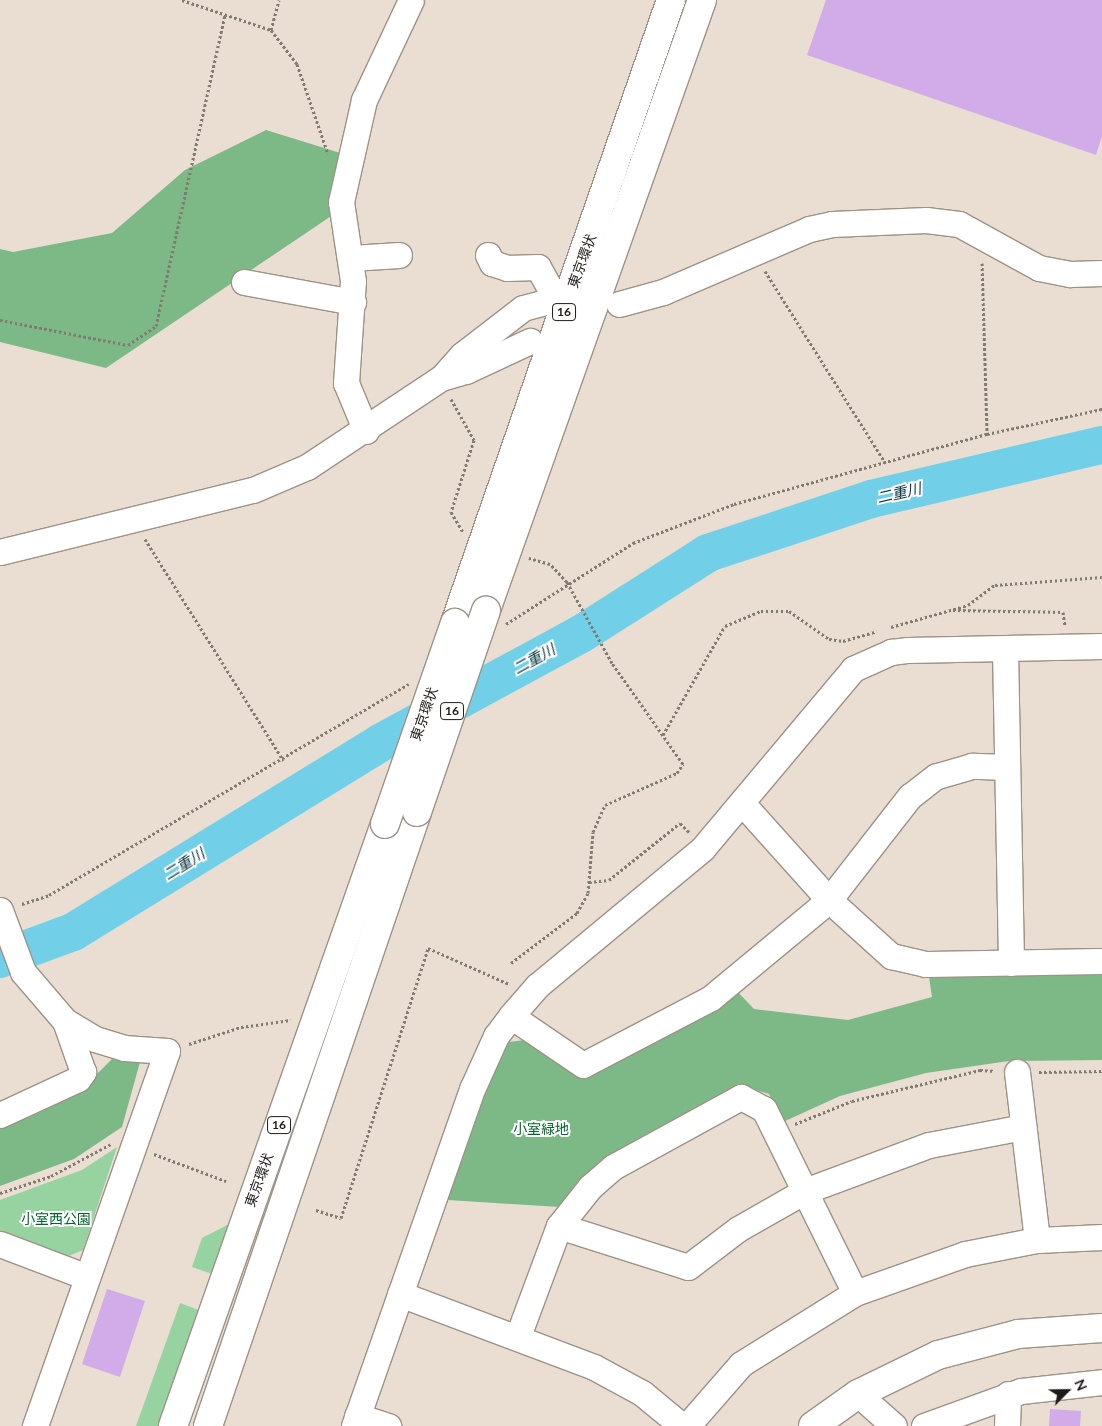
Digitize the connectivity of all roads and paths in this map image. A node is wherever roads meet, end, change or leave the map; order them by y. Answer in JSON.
{"nodes":[{"id":1,"x":182,"y":0,"type":"edge"},
{"id":2,"x":279,"y":0,"type":"edge"},
{"id":3,"x":411,"y":0,"type":"edge"},
{"id":4,"x":670,"y":0,"type":"edge"},
{"id":5,"x":702,"y":0,"type":"edge"},
{"id":6,"x":225,"y":15,"type":"junction"},
{"id":7,"x":271,"y":30,"type":"junction"},
{"id":8,"x":329,"y":159,"type":"dead end"},
{"id":9,"x":988,"y":238,"type":"junction"},
{"id":10,"x":754,"y":254,"type":"junction"},
{"id":11,"x":399,"y":255,"type":"dead end"},
{"id":12,"x":488,"y":255,"type":"dead end"},
{"id":13,"x":351,"y":258,"type":"junction"},
{"id":14,"x":1102,"y":273,"type":"edge"},
{"id":15,"x":244,"y":282,"type":"dead end"},
{"id":16,"x":562,"y":301,"type":"junction"},
{"id":17,"x":353,"y":302,"type":"junction"},
{"id":18,"x":620,"y":304,"type":"dead end"},
{"id":19,"x":0,"y":320,"type":"edge"},
{"id":20,"x":530,"y":341,"type":"dead end"},
{"id":21,"x":439,"y":379,"type":"junction"},
{"id":22,"x":1102,"y":409,"type":"edge"},
{"id":23,"x":366,"y":431,"type":"junction"},
{"id":24,"x":987,"y":434,"type":"junction"},
{"id":25,"x":885,"y":462,"type":"junction"},
{"id":26,"x":132,"y":519,"type":"junction"},
{"id":27,"x":463,"y":532,"type":"dead end"},
{"id":28,"x":0,"y":552,"type":"edge"},
{"id":29,"x":528,"y":558,"type":"dead end"},
{"id":30,"x":1102,"y":576,"type":"edge"},
{"id":31,"x":567,"y":582,"type":"junction"},
{"id":32,"x":949,"y":610,"type":"junction"},
{"id":33,"x":493,"y":619,"type":"junction"},
{"id":34,"x":1102,"y":646,"type":"edge"},
{"id":35,"x":1067,"y":647,"type":"junction"},
{"id":36,"x":1005,"y":649,"type":"junction"},
{"id":37,"x":414,"y":680,"type":"dead end"},
{"id":38,"x":663,"y":735,"type":"junction"},
{"id":39,"x":283,"y":760,"type":"junction"},
{"id":40,"x":1006,"y":767,"type":"junction"},
{"id":41,"x":742,"y":803,"type":"junction"},
{"id":42,"x":702,"y":848,"type":"junction"},
{"id":43,"x":589,"y":882,"type":"junction"},
{"id":44,"x":829,"y":900,"type":"junction"},
{"id":45,"x":2,"y":915,"type":"edge"},
{"id":46,"x":1102,"y":961,"type":"edge"},
{"id":47,"x":512,"y":962,"type":"dead end"},
{"id":48,"x":1011,"y":963,"type":"junction"},
{"id":49,"x":530,"y":993,"type":"junction"},
{"id":50,"x":511,"y":1016,"type":"junction"},
{"id":51,"x":65,"y":1021,"type":"junction"},
{"id":52,"x":312,"y":1030,"type":"junction"},
{"id":53,"x":167,"y":1052,"type":"junction"},
{"id":54,"x":1102,"y":1071,"type":"edge"},
{"id":55,"x":1017,"y":1072,"type":"junction"},
{"id":56,"x":0,"y":1115,"type":"edge"},
{"id":57,"x":1024,"y":1127,"type":"junction"},
{"id":58,"x":776,"y":1132,"type":"junction"},
{"id":59,"x":805,"y":1191,"type":"junction"},
{"id":60,"x":316,"y":1210,"type":"dead end"},
{"id":61,"x":559,"y":1226,"type":"junction"},
{"id":62,"x":1102,"y":1237,"type":"edge"},
{"id":63,"x":1037,"y":1240,"type":"junction"},
{"id":64,"x":0,"y":1244,"type":"edge"},
{"id":65,"x":87,"y":1277,"type":"junction"},
{"id":66,"x":855,"y":1293,"type":"junction"},
{"id":67,"x":400,"y":1294,"type":"junction"},
{"id":68,"x":1102,"y":1328,"type":"edge"},
{"id":69,"x":518,"y":1336,"type":"junction"},
{"id":70,"x":1102,"y":1382,"type":"edge"},
{"id":71,"x":858,"y":1394,"type":"junction"},
{"id":72,"x":1008,"y":1394,"type":"junction"},
{"id":73,"x":355,"y":1421,"type":"edge"},
{"id":74,"x":35,"y":1426,"type":"edge"},
{"id":75,"x":173,"y":1426,"type":"edge"},
{"id":76,"x":208,"y":1426,"type":"edge"},
{"id":77,"x":388,"y":1426,"type":"edge"},
{"id":78,"x":682,"y":1426,"type":"edge"},
{"id":79,"x":687,"y":1426,"type":"edge"},
{"id":80,"x":813,"y":1426,"type":"edge"},
{"id":81,"x":894,"y":1426,"type":"edge"},
{"id":82,"x":924,"y":1426,"type":"edge"},
{"id":83,"x":1007,"y":1426,"type":"edge"}],
"edges":[{"from":1,"to":6,"type":"path"},
{"from":2,"to":7,"type":"path"},
{"from":3,"to":13,"type":"street"},
{"from":4,"to":16,"type":"main road","name":"東京環状","number":"16"},
{"from":5,"to":33,"type":"main road","name":"東京環状","number":"16"},
{"from":6,"to":7,"type":"path"},
{"from":6,"to":19,"type":"path"},
{"from":7,"to":8,"type":"path"},
{"from":9,"to":10,"type":"street"},
{"from":9,"to":14,"type":"street"},
{"from":9,"to":24,"type":"path"},
{"from":10,"to":18,"type":"street"},
{"from":10,"to":25,"type":"path"},
{"from":11,"to":13,"type":"street"},
{"from":12,"to":16,"type":"street"},
{"from":13,"to":17,"type":"street"},
{"from":15,"to":17,"type":"street"},
{"from":16,"to":21,"type":"street"},
{"from":16,"to":52,"type":"main road","name":"東京環状","number":"16","bridge":true},
{"from":17,"to":23,"type":"street"},
{"from":20,"to":21,"type":"street"},
{"from":21,"to":23,"type":"street"},
{"from":21,"to":27,"type":"path"},
{"from":22,"to":24,"type":"path"},
{"from":23,"to":26,"type":"street"},
{"from":24,"to":25,"type":"path"},
{"from":25,"to":31,"type":"path"},
{"from":26,"to":28,"type":"street"},
{"from":26,"to":39,"type":"path"},
{"from":29,"to":31,"type":"path"},
{"from":30,"to":32,"type":"path"},
{"from":31,"to":33,"type":"path"},
{"from":31,"to":38,"type":"path"},
{"from":32,"to":35,"type":"path"},
{"from":32,"to":38,"type":"path"},
{"from":33,"to":76,"type":"main road","name":"東京環状","number":"16","bridge":true},
{"from":34,"to":35,"type":"street"},
{"from":35,"to":36,"type":"street"},
{"from":36,"to":40,"type":"street"},
{"from":36,"to":41,"type":"street"},
{"from":37,"to":39,"type":"path"},
{"from":38,"to":43,"type":"path"},
{"from":39,"to":45,"type":"path"},
{"from":40,"to":44,"type":"street"},
{"from":40,"to":48,"type":"street"},
{"from":41,"to":42,"type":"street"},
{"from":41,"to":44,"type":"street"},
{"from":42,"to":43,"type":"path"},
{"from":42,"to":49,"type":"street"},
{"from":43,"to":47,"type":"path"},
{"from":44,"to":48,"type":"street"},
{"from":44,"to":50,"type":"street"},
{"from":45,"to":51,"type":"street"},
{"from":46,"to":48,"type":"street"},
{"from":49,"to":50,"type":"street"},
{"from":49,"to":60,"type":"path"},
{"from":50,"to":67,"type":"street"},
{"from":51,"to":53,"type":"street"},
{"from":51,"to":56,"type":"street"},
{"from":52,"to":53,"type":"path"},
{"from":52,"to":75,"type":"main road","name":"東京環状","number":"16"},
{"from":53,"to":65,"type":"street"},
{"from":54,"to":55,"type":"path"},
{"from":55,"to":57,"type":"street"},
{"from":55,"to":58,"type":"path"},
{"from":57,"to":59,"type":"street"},
{"from":57,"to":63,"type":"street"},
{"from":58,"to":59,"type":"street"},
{"from":58,"to":61,"type":"street"},
{"from":59,"to":61,"type":"street"},
{"from":59,"to":66,"type":"street"},
{"from":61,"to":69,"type":"street"},
{"from":62,"to":63,"type":"street"},
{"from":63,"to":66,"type":"street"},
{"from":64,"to":65,"type":"street"},
{"from":65,"to":74,"type":"street"},
{"from":66,"to":79,"type":"street"},
{"from":67,"to":69,"type":"street"},
{"from":67,"to":73,"type":"street"},
{"from":68,"to":71,"type":"main road"},
{"from":69,"to":78,"type":"street"},
{"from":70,"to":72,"type":"street"},
{"from":71,"to":80,"type":"main road"},
{"from":71,"to":81,"type":"street"},
{"from":72,"to":82,"type":"street"},
{"from":72,"to":83,"type":"street"},
{"from":73,"to":77,"type":"street"}]}
